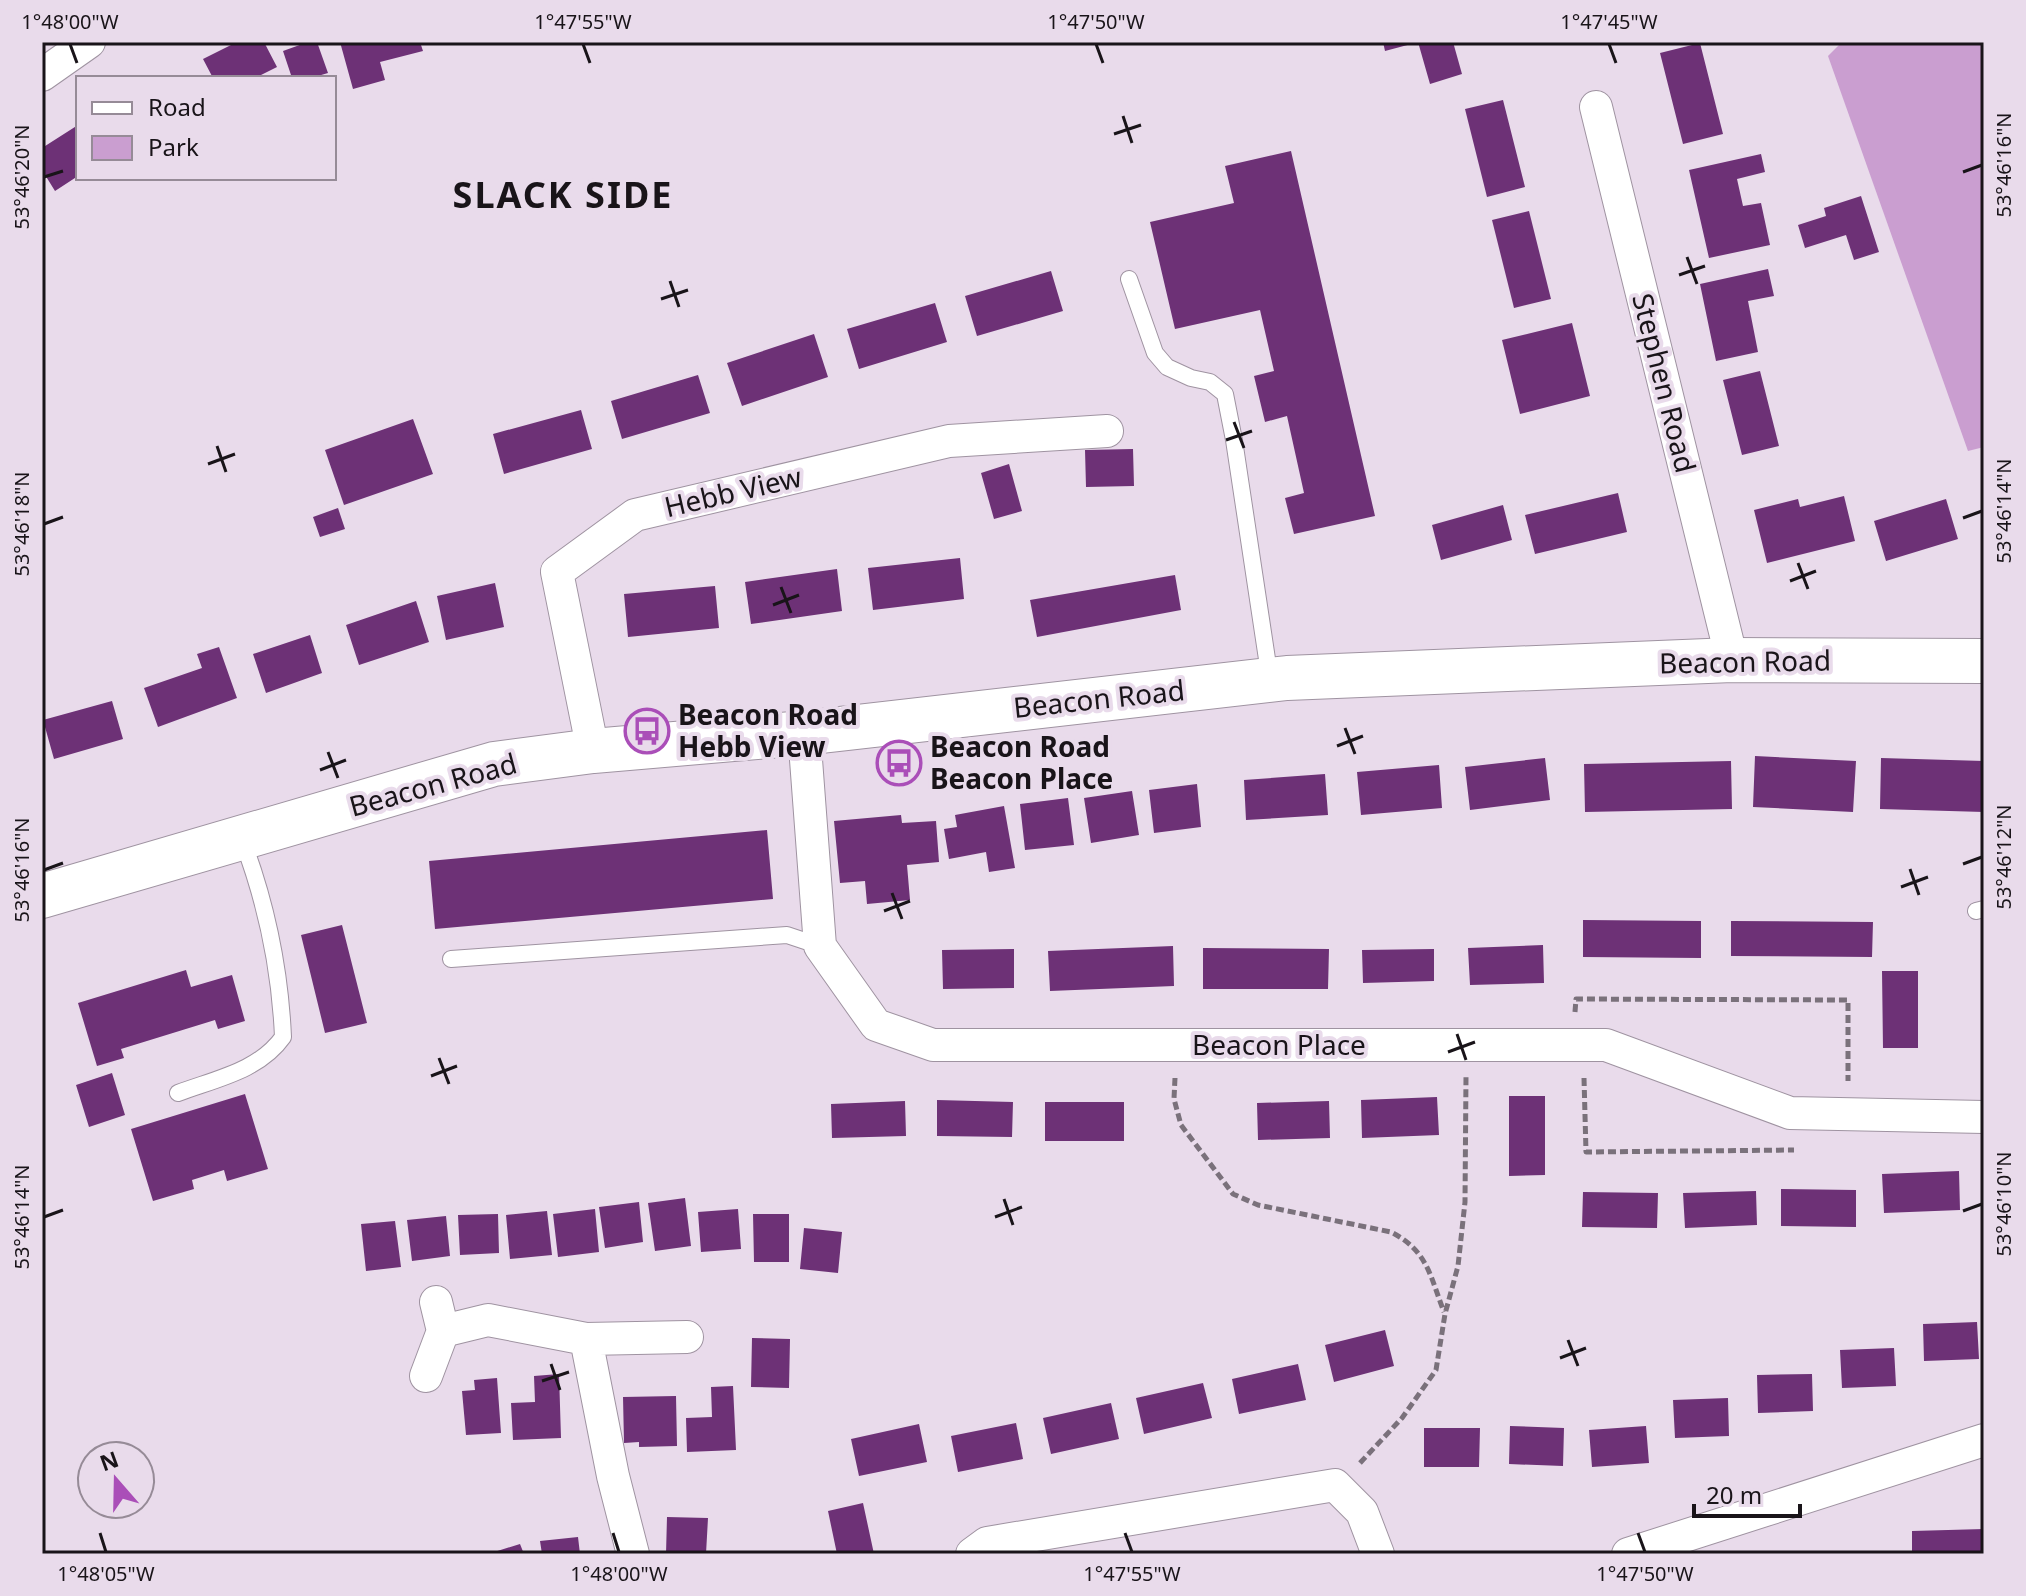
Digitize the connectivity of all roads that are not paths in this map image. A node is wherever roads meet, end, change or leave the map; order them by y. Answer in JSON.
{"nodes":[{"id":1,"x":89,"y":42,"type":"edge"},
{"id":2,"x":42,"y":75,"type":"edge"},
{"id":3,"x":1596,"y":107,"type":"dead end"},
{"id":4,"x":1129,"y":279,"type":"dead end"},
{"id":5,"x":1107,"y":431,"type":"dead end"},
{"id":6,"x":1732,"y":660,"type":"junction"},
{"id":7,"x":1984,"y":661,"type":"edge"},
{"id":8,"x":1270,"y":680,"type":"junction"},
{"id":9,"x":804,"y":733,"type":"junction"},
{"id":10,"x":593,"y":751,"type":"junction"},
{"id":11,"x":242,"y":838,"type":"junction"},
{"id":12,"x":42,"y":896,"type":"edge"},
{"id":13,"x":820,"y":946,"type":"junction"},
{"id":14,"x":451,"y":959,"type":"dead end"},
{"id":15,"x":178,"y":1093,"type":"dead end"},
{"id":16,"x":1984,"y":1117,"type":"edge"},
{"id":17,"x":687,"y":1337,"type":"dead end"},
{"id":18,"x":586,"y":1339,"type":"junction"},
{"id":19,"x":426,"y":1376,"type":"dead end"},
{"id":20,"x":1984,"y":1440,"type":"edge"},
{"id":21,"x":633,"y":1554,"type":"edge"},
{"id":22,"x":972,"y":1554,"type":"edge"},
{"id":23,"x":1378,"y":1554,"type":"edge"},
{"id":24,"x":1628,"y":1554,"type":"edge"}],
"edges":[{"from":1,"to":2,"type":"street"},
{"from":3,"to":6,"type":"street","name":"Stephen Road"},
{"from":4,"to":8,"type":"lane"},
{"from":5,"to":10,"type":"street","name":"Hebb View"},
{"from":6,"to":7,"type":"main road","name":"Beacon Road"},
{"from":6,"to":8,"type":"main road","name":"Beacon Road"},
{"from":8,"to":9,"type":"main road","name":"Beacon Road"},
{"from":9,"to":10,"type":"main road","name":"Beacon Road"},
{"from":9,"to":13,"type":"street"},
{"from":10,"to":11,"type":"main road","name":"Beacon Road"},
{"from":11,"to":12,"type":"main road","name":"Beacon Road"},
{"from":11,"to":15,"type":"lane"},
{"from":13,"to":14,"type":"lane"},
{"from":13,"to":16,"type":"street","name":"Beacon Place"},
{"from":17,"to":18,"type":"street"},
{"from":18,"to":19,"type":"street"},
{"from":18,"to":21,"type":"street"},
{"from":20,"to":24,"type":"street"},
{"from":22,"to":23,"type":"street"}]}
